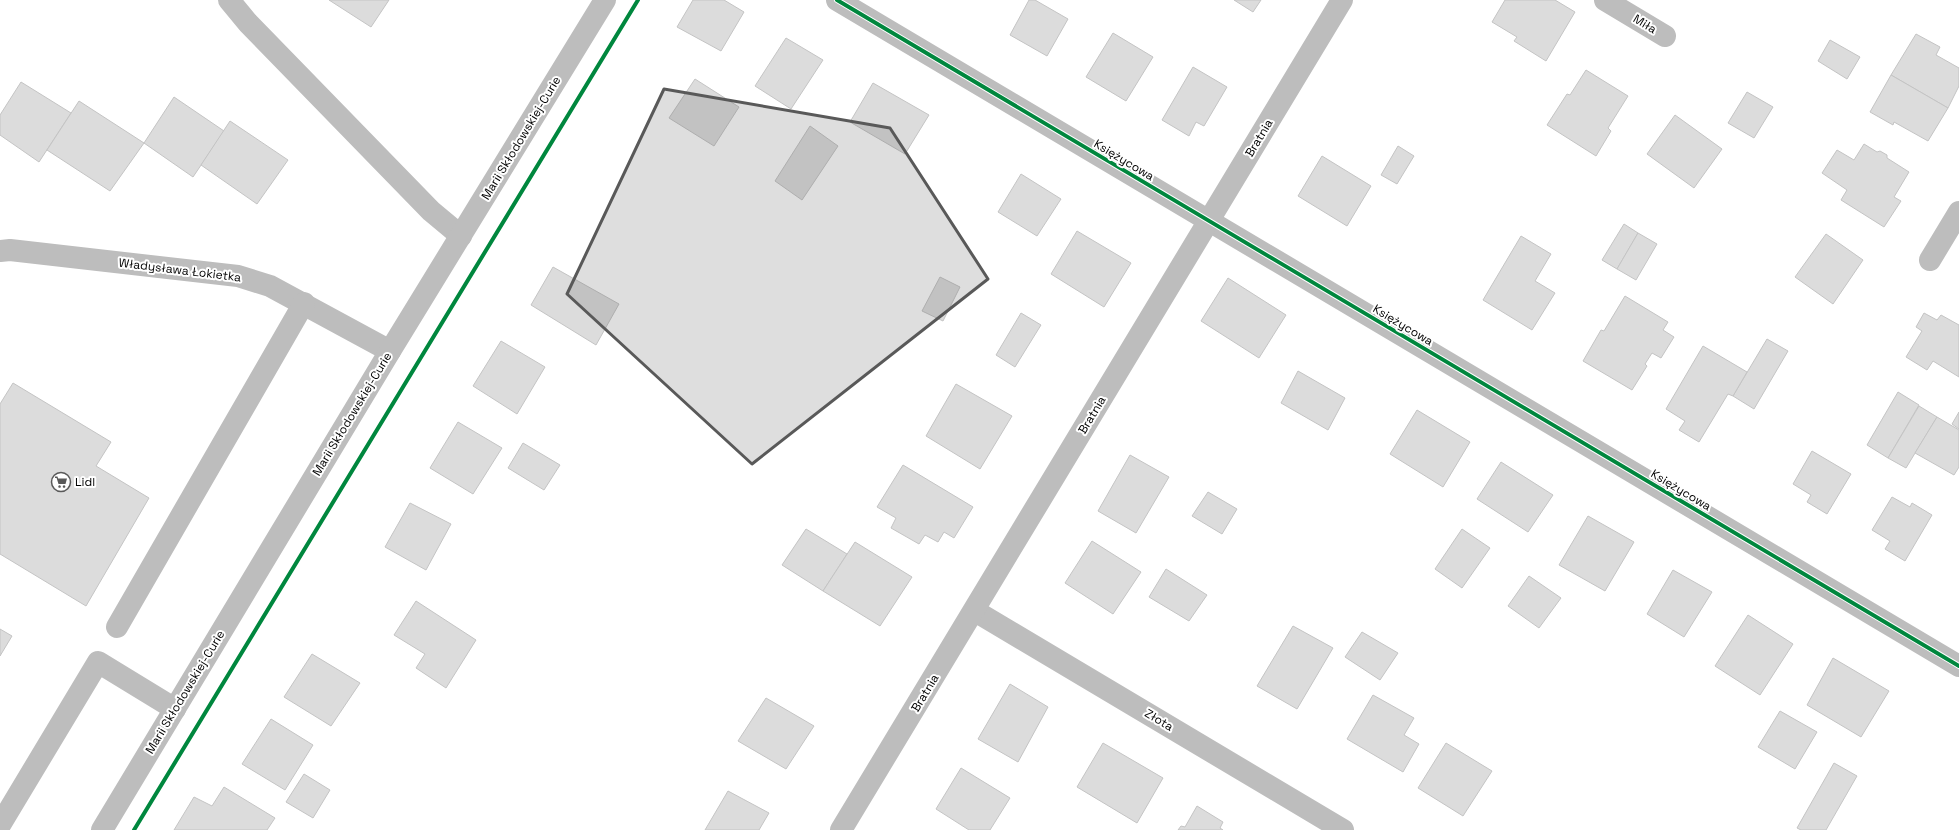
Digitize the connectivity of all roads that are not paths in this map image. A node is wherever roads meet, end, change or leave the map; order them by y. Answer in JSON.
{"nodes":[{"id":1,"x":229,"y":0,"type":"edge"},
{"id":2,"x":605,"y":0,"type":"edge"},
{"id":3,"x":837,"y":0,"type":"edge"},
{"id":4,"x":1342,"y":0,"type":"edge"},
{"id":5,"x":1605,"y":0,"type":"edge"},
{"id":6,"x":1665,"y":36,"type":"dead end"},
{"id":7,"x":1959,"y":212,"type":"edge"},
{"id":8,"x":1208,"y":222,"type":"junction"},
{"id":9,"x":461,"y":236,"type":"junction"},
{"id":10,"x":0,"y":251,"type":"edge"},
{"id":11,"x":1930,"y":260,"type":"dead end"},
{"id":12,"x":304,"y":303,"type":"junction"},
{"id":13,"x":390,"y":351,"type":"junction"},
{"id":14,"x":975,"y":611,"type":"junction"},
{"id":15,"x":117,"y":627,"type":"dead end"},
{"id":16,"x":1959,"y":666,"type":"edge"},
{"id":17,"x":175,"y":709,"type":"junction"},
{"id":18,"x":0,"y":825,"type":"edge"},
{"id":19,"x":102,"y":830,"type":"edge"},
{"id":20,"x":841,"y":830,"type":"edge"},
{"id":21,"x":1343,"y":830,"type":"edge"}],
"edges":[{"from":1,"to":9,"type":"street"},
{"from":2,"to":9,"type":"street","name":"Marii Skłodowskiej-Curie"},
{"from":3,"to":8,"type":"street","name":"Księżycowa"},
{"from":4,"to":8,"type":"street","name":"Bratnia"},
{"from":5,"to":6,"type":"street","name":"Miła"},
{"from":7,"to":11,"type":"street"},
{"from":8,"to":14,"type":"street","name":"Bratnia"},
{"from":8,"to":16,"type":"street","name":"Księżycowa"},
{"from":9,"to":13,"type":"street","name":"Marii Skłodowskiej-Curie"},
{"from":10,"to":12,"type":"street","name":"Władysława Łokietka"},
{"from":12,"to":13,"type":"street","name":"Władysława Łokietka"},
{"from":12,"to":15,"type":"street"},
{"from":13,"to":17,"type":"street","name":"Marii Skłodowskiej-Curie"},
{"from":14,"to":20,"type":"street","name":"Bratnia"},
{"from":14,"to":21,"type":"street","name":"Złota"},
{"from":17,"to":18,"type":"street"},
{"from":17,"to":19,"type":"street","name":"Marii Skłodowskiej-Curie"}]}
